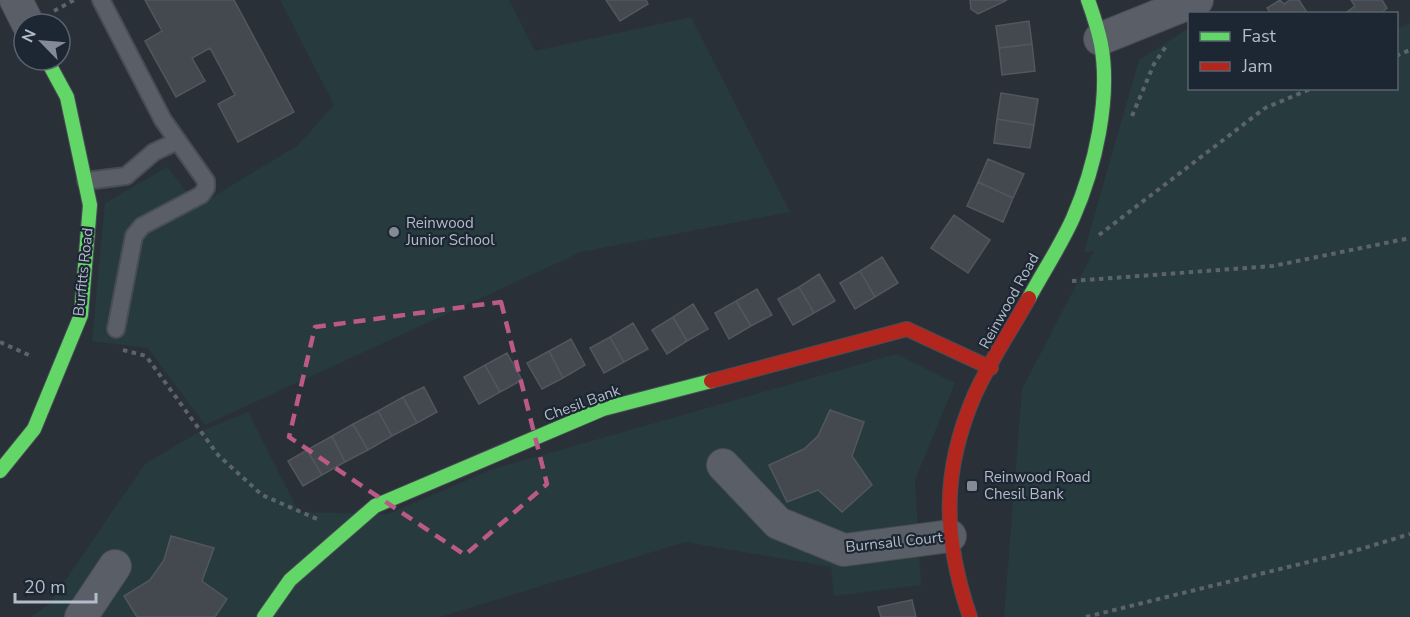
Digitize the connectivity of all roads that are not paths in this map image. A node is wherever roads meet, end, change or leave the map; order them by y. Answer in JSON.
{"nodes":[{"id":1,"x":101,"y":0,"type":"edge"},
{"id":2,"x":1088,"y":0,"type":"edge"},
{"id":3,"x":1197,"y":0,"type":"edge"},
{"id":4,"x":1100,"y":39,"type":"junction"},
{"id":5,"x":53,"y":72,"type":"edge"},
{"id":6,"x":178,"y":141,"type":"junction"},
{"id":7,"x":86,"y":181,"type":"junction"},
{"id":8,"x":116,"y":329,"type":"dead end"},
{"id":9,"x":991,"y":368,"type":"junction"},
{"id":10,"x":723,"y":465,"type":"dead end"},
{"id":11,"x":0,"y":471,"type":"edge"},
{"id":12,"x":950,"y":536,"type":"junction"},
{"id":13,"x":115,"y":566,"type":"dead end"},
{"id":14,"x":81,"y":617,"type":"edge"},
{"id":15,"x":264,"y":617,"type":"edge"},
{"id":16,"x":970,"y":617,"type":"edge"}],
"edges":[{"from":1,"to":6,"type":"lane"},
{"from":2,"to":4,"type":"street","name":"Reinwood Road"},
{"from":3,"to":4,"type":"street"},
{"from":4,"to":9,"type":"street","name":"Reinwood Road"},
{"from":5,"to":7,"type":"street","name":"Burfitts Road"},
{"from":6,"to":7,"type":"lane"},
{"from":6,"to":8,"type":"lane"},
{"from":7,"to":11,"type":"street","name":"Burfitts Road"},
{"from":9,"to":12,"type":"street","name":"Reinwood Road"},
{"from":9,"to":15,"type":"street","name":"Chesil Bank"},
{"from":10,"to":12,"type":"street","name":"Burnsall Court"},
{"from":12,"to":16,"type":"street","name":"Reinwood Road"},
{"from":13,"to":14,"type":"street"}]}
